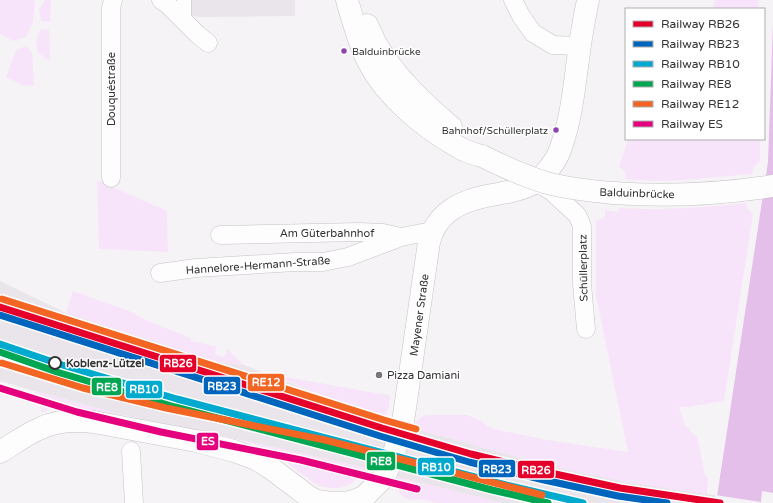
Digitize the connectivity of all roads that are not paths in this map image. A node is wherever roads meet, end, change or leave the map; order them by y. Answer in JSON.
{"nodes":[{"id":1,"x":113,"y":0,"type":"edge"},
{"id":2,"x":161,"y":0,"type":"edge"},
{"id":3,"x":184,"y":0,"type":"edge"},
{"id":4,"x":347,"y":0,"type":"edge"},
{"id":5,"x":357,"y":0,"type":"edge"},
{"id":6,"x":513,"y":0,"type":"edge"},
{"id":7,"x":588,"y":0,"type":"edge"},
{"id":8,"x":184,"y":21,"type":"junction"},
{"id":9,"x":208,"y":43,"type":"dead end"},
{"id":10,"x":580,"y":46,"type":"junction"},
{"id":11,"x":379,"y":64,"type":"junction"},
{"id":12,"x":111,"y":178,"type":"dead end"},
{"id":13,"x":536,"y":182,"type":"junction"},
{"id":14,"x":773,"y":186,"type":"edge"},
{"id":15,"x":432,"y":231,"type":"junction"},
{"id":16,"x":220,"y":235,"type":"dead end"},
{"id":17,"x":401,"y":237,"type":"junction"},
{"id":18,"x":160,"y":273,"type":"dead end"},
{"id":19,"x":586,"y":329,"type":"dead end"},
{"id":20,"x":131,"y":451,"type":"dead end"},
{"id":21,"x":0,"y":452,"type":"edge"},
{"id":22,"x":362,"y":500,"type":"edge"},
{"id":23,"x":324,"y":502,"type":"edge"},
{"id":24,"x":134,"y":503,"type":"edge"}],
"edges":[{"from":1,"to":12,"type":"street","name":"Douquéstraße"},
{"from":2,"to":8,"type":"street"},
{"from":3,"to":8,"type":"street"},
{"from":4,"to":11,"type":"street","name":"Balduinbrücke"},
{"from":5,"to":11,"type":"street","name":"Balduinbrücke"},
{"from":6,"to":10,"type":"street"},
{"from":7,"to":10,"type":"street"},
{"from":8,"to":9,"type":"street"},
{"from":10,"to":13,"type":"street"},
{"from":11,"to":14,"type":"street","name":"Balduinbrücke","bridge":true},
{"from":13,"to":15,"type":"street","name":"Mayener Straße"},
{"from":13,"to":19,"type":"street","name":"Schüllerplatz"},
{"from":15,"to":17,"type":"street","name":"Am Güterbahnhof"},
{"from":15,"to":22,"type":"street","name":"Mayener Straße"},
{"from":16,"to":17,"type":"street","name":"Am Güterbahnhof"},
{"from":17,"to":18,"type":"street","name":"Hannelore-Hermann-Straße"},
{"from":20,"to":24,"type":"street"},
{"from":21,"to":23,"type":"street","name":"Mayener Straße"},
{"from":22,"to":23,"type":"street","name":"Mayener Straße"}]}
